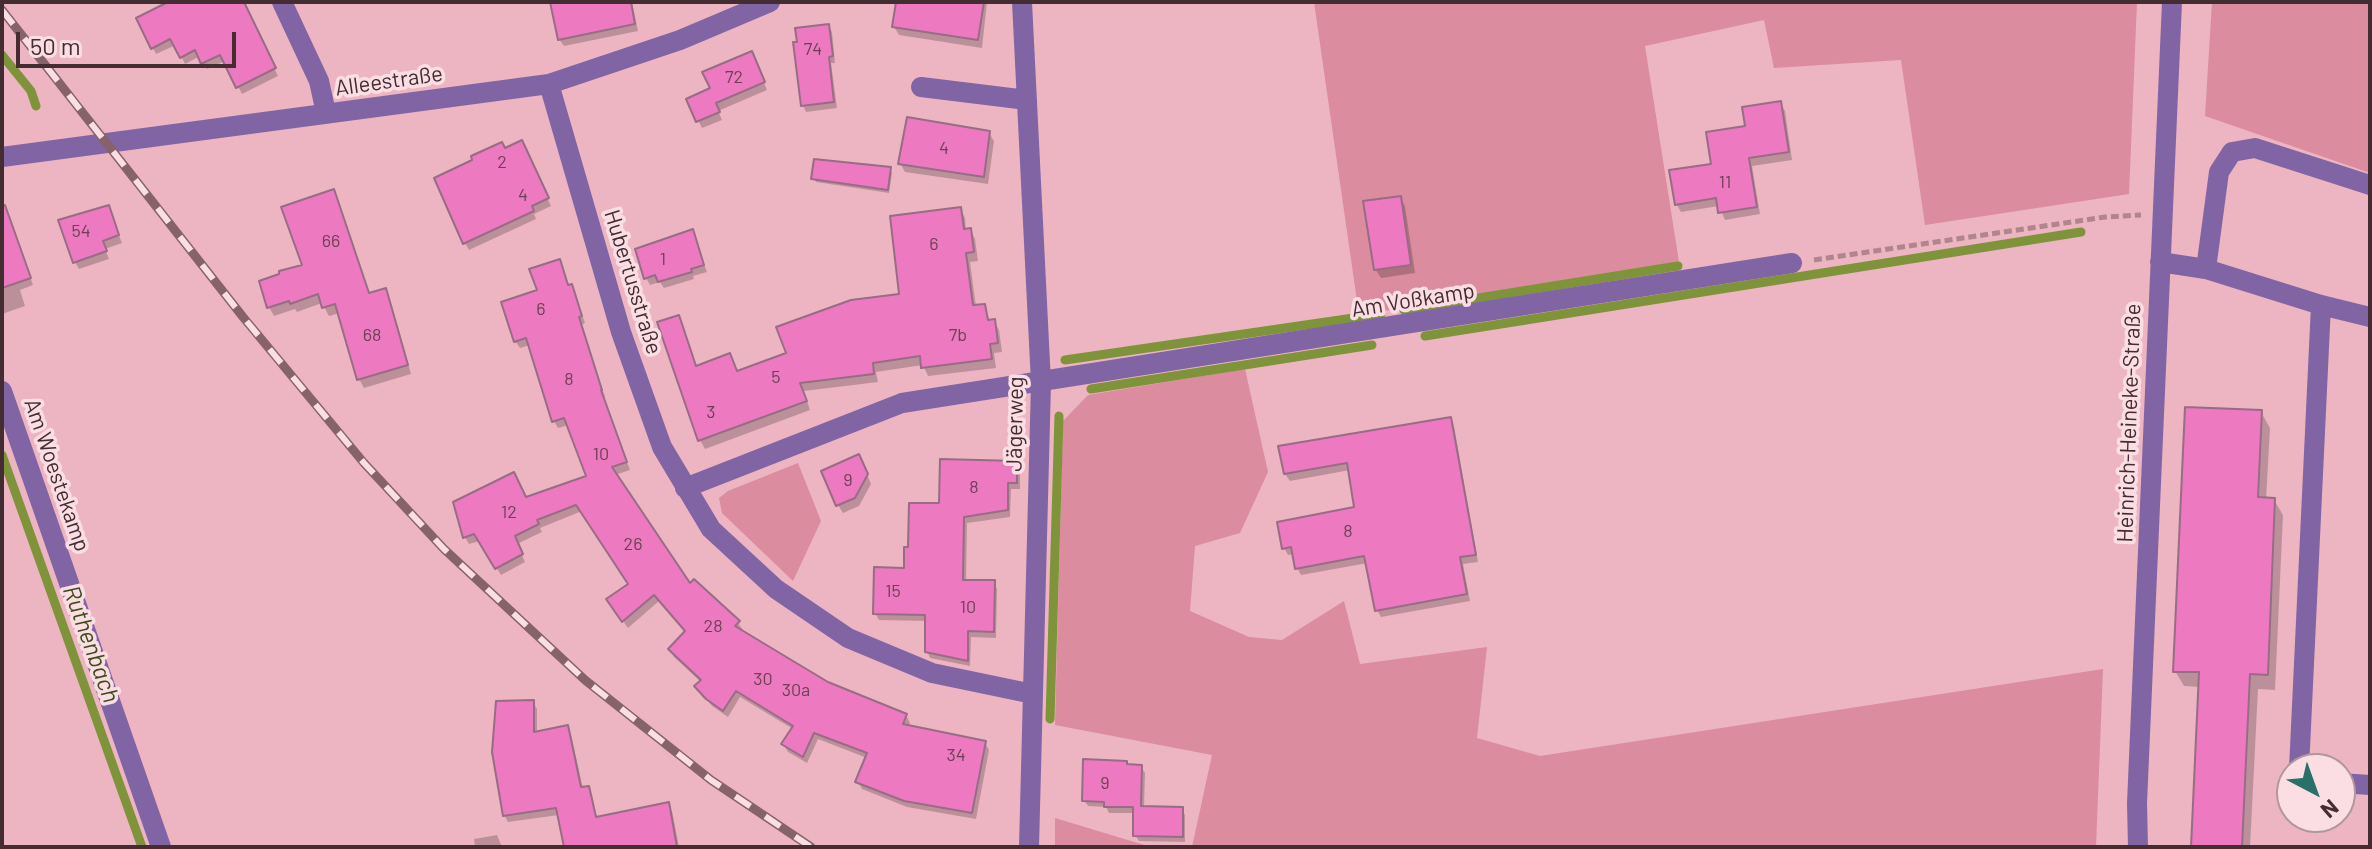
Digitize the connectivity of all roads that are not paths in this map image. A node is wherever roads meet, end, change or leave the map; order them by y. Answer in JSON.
{"nodes":[{"id":1,"x":282,"y":2,"type":"edge"},
{"id":2,"x":770,"y":2,"type":"edge"},
{"id":3,"x":1022,"y":2,"type":"edge"},
{"id":4,"x":2172,"y":2,"type":"edge"},
{"id":5,"x":549,"y":84,"type":"junction"},
{"id":6,"x":921,"y":87,"type":"dead end"},
{"id":7,"x":1027,"y":100,"type":"junction"},
{"id":8,"x":326,"y":113,"type":"junction"},
{"id":9,"x":2,"y":157,"type":"edge"},
{"id":10,"x":2370,"y":185,"type":"edge"},
{"id":11,"x":2160,"y":262,"type":"junction"},
{"id":12,"x":1792,"y":263,"type":"road end"},
{"id":13,"x":2206,"y":269,"type":"junction"},
{"id":14,"x":2321,"y":305,"type":"junction"},
{"id":15,"x":2370,"y":317,"type":"edge"},
{"id":16,"x":1041,"y":383,"type":"junction"},
{"id":17,"x":2,"y":391,"type":"edge"},
{"id":18,"x":685,"y":488,"type":"junction"},
{"id":19,"x":1033,"y":694,"type":"junction"},
{"id":20,"x":2300,"y":753,"type":"edge"},
{"id":21,"x":161,"y":847,"type":"edge"},
{"id":22,"x":1029,"y":847,"type":"edge"},
{"id":23,"x":2138,"y":847,"type":"edge"}],
"edges":[{"from":1,"to":8,"type":"street"},
{"from":2,"to":5,"type":"street","name":"Alleestraße"},
{"from":3,"to":7,"type":"street","name":"Jägerweg"},
{"from":4,"to":11,"type":"street","name":"Heinrich-Heineke-Straße"},
{"from":5,"to":8,"type":"street","name":"Alleestraße"},
{"from":5,"to":18,"type":"street","name":"Hubertusstraße"},
{"from":6,"to":7,"type":"street"},
{"from":7,"to":16,"type":"street","name":"Jägerweg"},
{"from":8,"to":9,"type":"street","name":"Alleestraße"},
{"from":10,"to":13,"type":"street"},
{"from":11,"to":13,"type":"street"},
{"from":11,"to":23,"type":"street","name":"Heinrich-Heineke-Straße"},
{"from":12,"to":16,"type":"street","name":"Am Voßkamp"},
{"from":13,"to":14,"type":"street"},
{"from":14,"to":15,"type":"street"},
{"from":14,"to":20,"type":"street"},
{"from":16,"to":18,"type":"street"},
{"from":16,"to":19,"type":"street","name":"Jägerweg"},
{"from":17,"to":21,"type":"street","name":"Am Woestekamp"},
{"from":18,"to":19,"type":"street","name":"Hubertusstraße"},
{"from":19,"to":22,"type":"street","name":"Jägerweg"}]}
